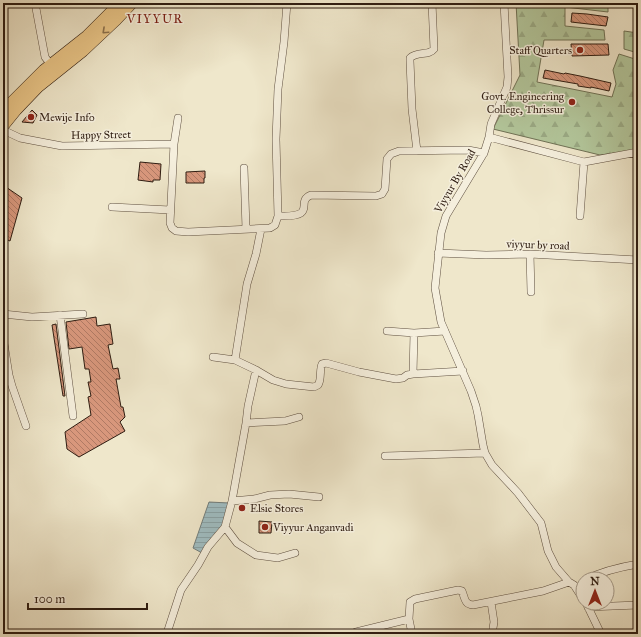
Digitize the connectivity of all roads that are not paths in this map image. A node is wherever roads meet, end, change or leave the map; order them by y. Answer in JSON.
{"nodes":[{"id":1,"x":35,"y":3,"type":"edge"},
{"id":2,"x":120,"y":3,"type":"edge"},
{"id":3,"x":132,"y":3,"type":"edge"},
{"id":4,"x":287,"y":3,"type":"edge"},
{"id":5,"x":432,"y":3,"type":"edge"},
{"id":6,"x":504,"y":3,"type":"edge"},
{"id":7,"x":51,"y":65,"type":"junction"},
{"id":8,"x":3,"y":112,"type":"edge"},
{"id":9,"x":178,"y":118,"type":"dead end"},
{"id":10,"x":3,"y":126,"type":"edge"},
{"id":11,"x":3,"y":130,"type":"edge"},
{"id":12,"x":489,"y":137,"type":"junction"},
{"id":13,"x":174,"y":144,"type":"junction"},
{"id":14,"x":417,"y":151,"type":"junction"},
{"id":15,"x":637,"y":152,"type":"edge"},
{"id":16,"x":484,"y":153,"type":"junction"},
{"id":17,"x":638,"y":160,"type":"edge"},
{"id":18,"x":584,"y":162,"type":"junction"},
{"id":19,"x":244,"y":168,"type":"dead end"},
{"id":20,"x":112,"y":207,"type":"dead end"},
{"id":21,"x":170,"y":210,"type":"junction"},
{"id":22,"x":278,"y":216,"type":"junction"},
{"id":23,"x":580,"y":216,"type":"dead end"},
{"id":24,"x":246,"y":229,"type":"junction"},
{"id":25,"x":261,"y":229,"type":"junction"},
{"id":26,"x":438,"y":253,"type":"junction"},
{"id":27,"x":530,"y":254,"type":"junction"},
{"id":28,"x":638,"y":260,"type":"edge"},
{"id":29,"x":531,"y":292,"type":"dead end"},
{"id":30,"x":3,"y":314,"type":"edge"},
{"id":31,"x":83,"y":314,"type":"dead end"},
{"id":32,"x":60,"y":315,"type":"junction"},
{"id":33,"x":387,"y":330,"type":"dead end"},
{"id":34,"x":445,"y":331,"type":"junction"},
{"id":35,"x":414,"y":333,"type":"junction"},
{"id":36,"x":3,"y":337,"type":"edge"},
{"id":37,"x":213,"y":357,"type":"dead end"},
{"id":38,"x":235,"y":360,"type":"junction"},
{"id":39,"x":256,"y":370,"type":"junction"},
{"id":40,"x":462,"y":371,"type":"junction"},
{"id":41,"x":413,"y":374,"type":"junction"},
{"id":42,"x":6,"y":376,"type":"edge"},
{"id":43,"x":73,"y":416,"type":"dead end"},
{"id":44,"x":300,"y":417,"type":"dead end"},
{"id":45,"x":246,"y":423,"type":"junction"},
{"id":46,"x":26,"y":426,"type":"dead end"},
{"id":47,"x":485,"y":453,"type":"junction"},
{"id":48,"x":385,"y":456,"type":"dead end"},
{"id":49,"x":319,"y":497,"type":"dead end"},
{"id":50,"x":232,"y":501,"type":"junction"},
{"id":51,"x":225,"y":527,"type":"junction"},
{"id":52,"x":294,"y":553,"type":"dead end"},
{"id":53,"x":638,"y":564,"type":"edge"},
{"id":54,"x":606,"y":571,"type":"edge"},
{"id":55,"x":575,"y":582,"type":"edge"},
{"id":56,"x":572,"y":583,"type":"junction"},
{"id":57,"x":575,"y":587,"type":"edge"},
{"id":58,"x":491,"y":602,"type":"junction"},
{"id":59,"x":615,"y":605,"type":"edge"},
{"id":60,"x":638,"y":605,"type":"edge"},
{"id":61,"x":590,"y":611,"type":"edge"},
{"id":62,"x":409,"y":619,"type":"junction"},
{"id":63,"x":493,"y":628,"type":"dead end"},
{"id":64,"x":356,"y":632,"type":"dead end"},
{"id":65,"x":169,"y":634,"type":"edge"},
{"id":66,"x":412,"y":634,"type":"edge"},
{"id":67,"x":601,"y":634,"type":"edge"}],
"edges":[{"from":1,"to":7,"type":"street"},
{"from":2,"to":7,"type":"main road"},
{"from":3,"to":10,"type":"main road","one_way":true},
{"from":4,"to":22,"type":"street"},
{"from":5,"to":14,"type":"street"},
{"from":6,"to":12,"type":"street","name":"Viyyur By Road"},
{"from":7,"to":8,"type":"main road"},
{"from":9,"to":13,"type":"street"},
{"from":11,"to":13,"type":"street","name":"Happy Street"},
{"from":12,"to":16,"type":"street","name":"Viyyur By Road"},
{"from":12,"to":18,"type":"street"},
{"from":13,"to":21,"type":"street"},
{"from":14,"to":16,"type":"street"},
{"from":14,"to":22,"type":"street"},
{"from":15,"to":17,"type":"street"},
{"from":15,"to":18,"type":"street"},
{"from":16,"to":26,"type":"street","name":"Viyyur By Road"},
{"from":18,"to":23,"type":"street"},
{"from":19,"to":24,"type":"street"},
{"from":20,"to":21,"type":"street"},
{"from":21,"to":24,"type":"street"},
{"from":22,"to":25,"type":"street"},
{"from":24,"to":25,"type":"street"},
{"from":25,"to":38,"type":"street"},
{"from":26,"to":27,"type":"street","name":"viyyur by road"},
{"from":26,"to":34,"type":"street","name":"Viyyur By Road"},
{"from":27,"to":28,"type":"street","name":"viyyur by road"},
{"from":27,"to":29,"type":"street"},
{"from":30,"to":32,"type":"street"},
{"from":31,"to":32,"type":"street"},
{"from":32,"to":43,"type":"street"},
{"from":33,"to":35,"type":"street"},
{"from":34,"to":35,"type":"street"},
{"from":34,"to":40,"type":"street","name":"Viyyur By Road"},
{"from":35,"to":41,"type":"street"},
{"from":36,"to":42,"type":"street"},
{"from":37,"to":38,"type":"street"},
{"from":38,"to":39,"type":"street"},
{"from":39,"to":41,"type":"street"},
{"from":39,"to":45,"type":"street"},
{"from":40,"to":41,"type":"street"},
{"from":40,"to":47,"type":"street","name":"Viyyur By Road"},
{"from":42,"to":46,"type":"street"},
{"from":44,"to":45,"type":"street"},
{"from":45,"to":50,"type":"street"},
{"from":47,"to":48,"type":"street"},
{"from":47,"to":56,"type":"street","name":"Viyyur By Road"},
{"from":49,"to":50,"type":"street"},
{"from":50,"to":51,"type":"street"},
{"from":51,"to":52,"type":"street"},
{"from":51,"to":65,"type":"street"},
{"from":53,"to":54,"type":"street"},
{"from":55,"to":56,"type":"street"},
{"from":56,"to":57,"type":"street","name":"Viyyur By Road"},
{"from":56,"to":58,"type":"street"},
{"from":58,"to":62,"type":"street"},
{"from":58,"to":63,"type":"street"},
{"from":59,"to":60,"type":"street"},
{"from":61,"to":67,"type":"street"},
{"from":62,"to":64,"type":"street"},
{"from":62,"to":66,"type":"street"}]}
